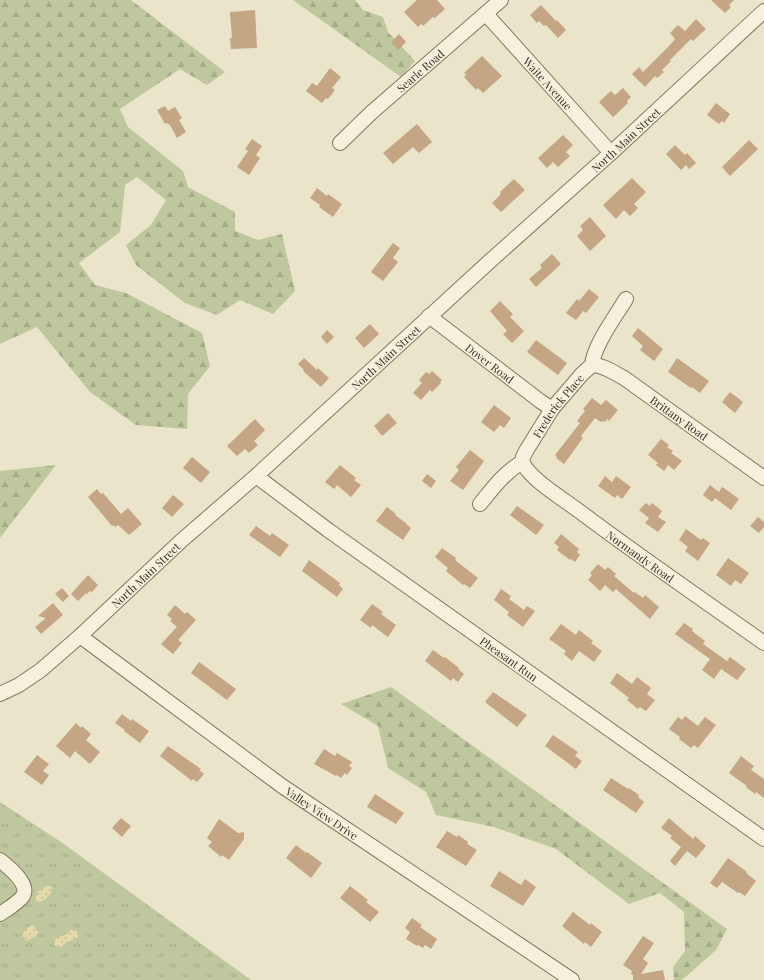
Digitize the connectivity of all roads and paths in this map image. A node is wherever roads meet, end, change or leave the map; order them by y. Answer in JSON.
{"nodes":[{"id":1,"x":501,"y":0,"type":"edge"},
{"id":2,"x":764,"y":11,"type":"edge"},
{"id":3,"x":486,"y":14,"type":"junction"},
{"id":4,"x":340,"y":143,"type":"dead end"},
{"id":5,"x":611,"y":153,"type":"junction"},
{"id":6,"x":626,"y":299,"type":"dead end"},
{"id":7,"x":429,"y":316,"type":"junction"},
{"id":8,"x":592,"y":365,"type":"junction"},
{"id":9,"x":552,"y":409,"type":"junction"},
{"id":10,"x":522,"y":462,"type":"junction"},
{"id":11,"x":256,"y":476,"type":"junction"},
{"id":12,"x":764,"y":478,"type":"edge"},
{"id":13,"x":480,"y":504,"type":"dead end"},
{"id":14,"x":80,"y":636,"type":"junction"},
{"id":15,"x":764,"y":643,"type":"edge"},
{"id":16,"x":0,"y":694,"type":"edge"},
{"id":17,"x":764,"y":839,"type":"edge"},
{"id":18,"x":0,"y":860,"type":"edge"},
{"id":19,"x":0,"y":914,"type":"edge"},
{"id":20,"x":572,"y":980,"type":"edge"}],
"edges":[{"from":1,"to":3,"type":"street","name":"Searle Road"},
{"from":2,"to":5,"type":"street","name":"North Main Street"},
{"from":3,"to":4,"type":"street","name":"Searle Road"},
{"from":3,"to":5,"type":"street","name":"Waite Avenue"},
{"from":5,"to":7,"type":"street","name":"North Main Street"},
{"from":6,"to":8,"type":"street","name":"Frederick Place"},
{"from":7,"to":9,"type":"street","name":"Dover Road"},
{"from":7,"to":11,"type":"street","name":"North Main Street"},
{"from":8,"to":9,"type":"street","name":"Frederick Place"},
{"from":8,"to":12,"type":"street","name":"Brittany Road"},
{"from":9,"to":10,"type":"street","name":"Frederick Place"},
{"from":10,"to":13,"type":"street","name":"Frederick Place"},
{"from":10,"to":15,"type":"street","name":"Normandy Road"},
{"from":11,"to":14,"type":"street","name":"North Main Street"},
{"from":11,"to":17,"type":"street","name":"Pheasant Run"},
{"from":14,"to":16,"type":"street","name":"North Main Street"},
{"from":14,"to":20,"type":"street","name":"Valley View Drive"},
{"from":18,"to":19,"type":"street"}]}
